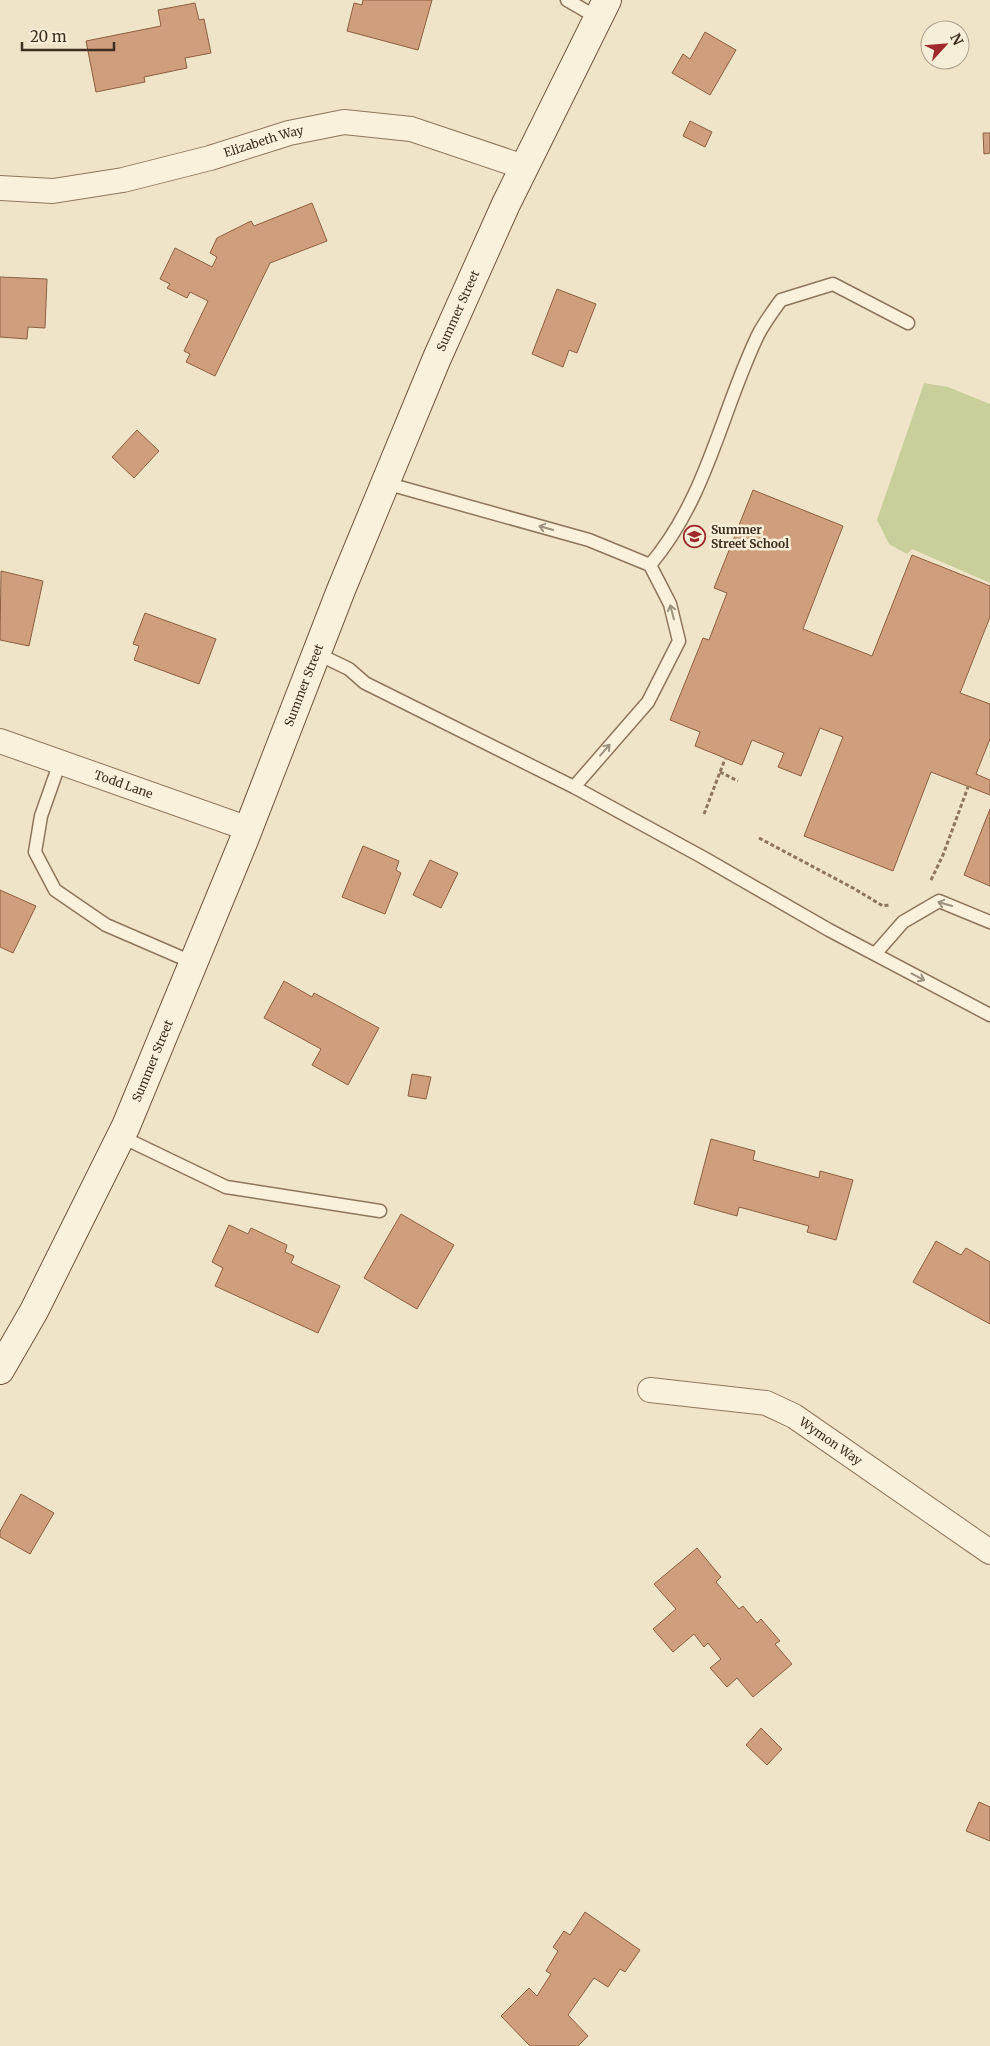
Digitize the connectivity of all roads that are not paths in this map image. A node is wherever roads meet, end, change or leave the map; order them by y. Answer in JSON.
{"nodes":[{"id":1,"x":567,"y":0,"type":"edge"},
{"id":2,"x":602,"y":9,"type":"edge"},
{"id":3,"x":524,"y":167,"type":"junction"},
{"id":4,"x":0,"y":188,"type":"edge"},
{"id":5,"x":908,"y":323,"type":"dead end"},
{"id":6,"x":386,"y":483,"type":"junction"},
{"id":7,"x":650,"y":564,"type":"junction"},
{"id":8,"x":318,"y":654,"type":"junction"},
{"id":9,"x":0,"y":741,"type":"edge"},
{"id":10,"x":60,"y":762,"type":"junction"},
{"id":11,"x":574,"y":787,"type":"junction"},
{"id":12,"x":248,"y":829,"type":"junction"},
{"id":13,"x":990,"y":922,"type":"edge"},
{"id":14,"x":875,"y":954,"type":"junction"},
{"id":15,"x":194,"y":963,"type":"junction"},
{"id":16,"x":990,"y":1015,"type":"edge"},
{"id":17,"x":120,"y":1136,"type":"junction"},
{"id":18,"x":380,"y":1211,"type":"dead end"},
{"id":19,"x":0,"y":1370,"type":"edge"},
{"id":20,"x":650,"y":1390,"type":"dead end"},
{"id":21,"x":990,"y":1552,"type":"edge"}],
"edges":[{"from":1,"to":2,"type":"lane"},
{"from":2,"to":3,"type":"main road","name":"Summer Street"},
{"from":3,"to":4,"type":"street","name":"Elizabeth Way"},
{"from":3,"to":6,"type":"main road","name":"Summer Street"},
{"from":5,"to":7,"type":"lane"},
{"from":7,"to":6,"type":"lane","one_way":true},
{"from":6,"to":8,"type":"main road","name":"Summer Street"},
{"from":11,"to":7,"type":"lane","one_way":true},
{"from":8,"to":11,"type":"lane"},
{"from":8,"to":12,"type":"main road","name":"Summer Street"},
{"from":9,"to":10,"type":"street","name":"Todd Lane"},
{"from":10,"to":12,"type":"street","name":"Todd Lane"},
{"from":10,"to":15,"type":"lane"},
{"from":11,"to":14,"type":"lane"},
{"from":12,"to":15,"type":"main road","name":"Summer Street"},
{"from":13,"to":14,"type":"lane","one_way":true},
{"from":14,"to":16,"type":"lane","one_way":true},
{"from":15,"to":17,"type":"main road","name":"Summer Street"},
{"from":17,"to":18,"type":"lane"},
{"from":17,"to":19,"type":"main road","name":"Summer Street"},
{"from":20,"to":21,"type":"street","name":"Wymon Way"}]}
